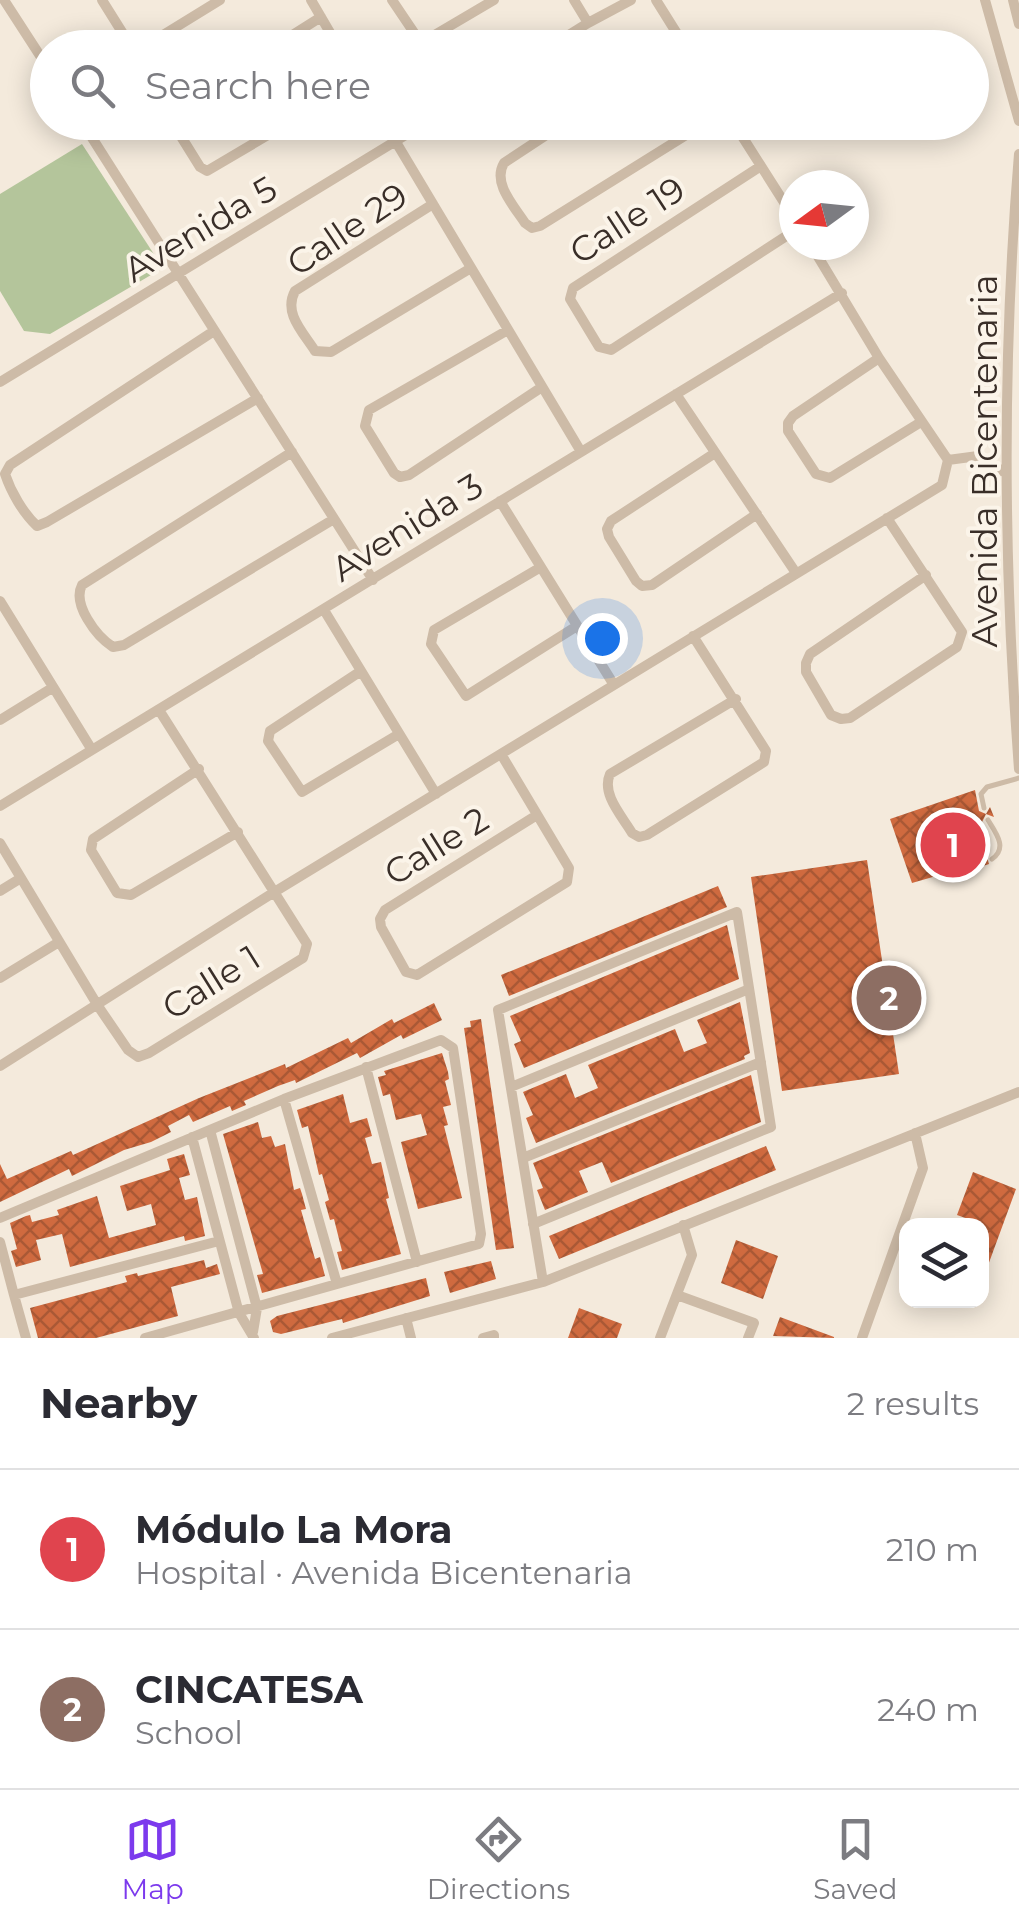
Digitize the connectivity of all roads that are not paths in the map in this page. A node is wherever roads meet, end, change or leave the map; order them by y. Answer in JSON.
{"nodes":[{"id":1,"x":4,"y":0,"type":"edge"},
{"id":2,"x":102,"y":0,"type":"edge"},
{"id":3,"x":220,"y":0,"type":"edge"},
{"id":4,"x":311,"y":0,"type":"edge"},
{"id":5,"x":392,"y":0,"type":"edge"},
{"id":6,"x":494,"y":0,"type":"edge"},
{"id":7,"x":574,"y":0,"type":"edge"},
{"id":8,"x":632,"y":0,"type":"edge"},
{"id":9,"x":656,"y":0,"type":"edge"},
{"id":10,"x":986,"y":0,"type":"edge"},
{"id":11,"x":1013,"y":0,"type":"edge"},
{"id":12,"x":321,"y":16,"type":"junction"},
{"id":13,"x":588,"y":23,"type":"junction"},
{"id":14,"x":1019,"y":24,"type":"edge"},
{"id":15,"x":121,"y":30,"type":"edge"},
{"id":16,"x":171,"y":30,"type":"edge"},
{"id":17,"x":300,"y":30,"type":"edge"},
{"id":18,"x":329,"y":30,"type":"edge"},
{"id":19,"x":412,"y":30,"type":"edge"},
{"id":20,"x":443,"y":30,"type":"edge"},
{"id":21,"x":577,"y":30,"type":"edge"},
{"id":22,"x":673,"y":30,"type":"edge"},
{"id":23,"x":30,"y":40,"type":"edge"},
{"id":24,"x":1019,"y":121,"type":"edge"},
{"id":25,"x":93,"y":140,"type":"edge"},
{"id":26,"x":183,"y":140,"type":"edge"},
{"id":27,"x":260,"y":140,"type":"edge"},
{"id":28,"x":399,"y":140,"type":"edge"},
{"id":29,"x":539,"y":140,"type":"edge"},
{"id":30,"x":678,"y":140,"type":"edge"},
{"id":31,"x":745,"y":140,"type":"edge"},
{"id":32,"x":396,"y":142,"type":"junction"},
{"id":33,"x":1019,"y":154,"type":"edge"},
{"id":34,"x":761,"y":166,"type":"junction"},
{"id":35,"x":779,"y":194,"type":"edge"},
{"id":36,"x":433,"y":204,"type":"junction"},
{"id":37,"x":779,"y":241,"type":"edge"},
{"id":38,"x":821,"y":260,"type":"edge"},
{"id":39,"x":471,"y":268,"type":"junction"},
{"id":40,"x":179,"y":274,"type":"junction"},
{"id":41,"x":842,"y":293,"type":"junction"},
{"id":42,"x":214,"y":330,"type":"junction"},
{"id":43,"x":508,"y":330,"type":"junction"},
{"id":44,"x":879,"y":358,"type":"junction"},
{"id":45,"x":0,"y":382,"type":"edge"},
{"id":46,"x":542,"y":387,"type":"junction"},
{"id":47,"x":676,"y":394,"type":"junction"},
{"id":48,"x":258,"y":398,"type":"junction"},
{"id":49,"x":921,"y":422,"type":"junction"},
{"id":50,"x":580,"y":450,"type":"junction"},
{"id":51,"x":292,"y":452,"type":"junction"},
{"id":52,"x":716,"y":452,"type":"junction"},
{"id":53,"x":948,"y":460,"type":"junction"},
{"id":54,"x":1004,"y":472,"type":"junction"},
{"id":55,"x":500,"y":501,"type":"junction"},
{"id":56,"x":757,"y":514,"type":"junction"},
{"id":57,"x":887,"y":518,"type":"junction"},
{"id":58,"x":334,"y":519,"type":"junction"},
{"id":59,"x":541,"y":567,"type":"junction"},
{"id":60,"x":796,"y":573,"type":"junction"},
{"id":61,"x":926,"y":575,"type":"junction"},
{"id":62,"x":373,"y":580,"type":"junction"},
{"id":63,"x":0,"y":601,"type":"edge"},
{"id":64,"x":324,"y":610,"type":"junction"},
{"id":65,"x":14,"y":626,"type":"junction"},
{"id":66,"x":577,"y":626,"type":"junction"},
{"id":67,"x":0,"y":634,"type":"edge"},
{"id":68,"x":693,"y":636,"type":"junction"},
{"id":69,"x":361,"y":671,"type":"junction"},
{"id":70,"x":614,"y":685,"type":"junction"},
{"id":71,"x":52,"y":688,"type":"junction"},
{"id":72,"x":736,"y":700,"type":"junction"},
{"id":73,"x":159,"y":710,"type":"junction"},
{"id":74,"x":0,"y":720,"type":"edge"},
{"id":75,"x":399,"y":734,"type":"junction"},
{"id":76,"x":92,"y":750,"type":"junction"},
{"id":77,"x":501,"y":754,"type":"junction"},
{"id":78,"x":199,"y":769,"type":"junction"},
{"id":79,"x":1019,"y":769,"type":"edge"},
{"id":80,"x":1019,"y":778,"type":"edge"},
{"id":81,"x":436,"y":794,"type":"junction"},
{"id":82,"x":0,"y":806,"type":"edge"},
{"id":83,"x":984,"y":808,"type":"dead end"},
{"id":84,"x":537,"y":815,"type":"junction"},
{"id":85,"x":988,"y":820,"type":"dead end"},
{"id":86,"x":238,"y":832,"type":"junction"},
{"id":87,"x":0,"y":844,"type":"edge"},
{"id":88,"x":992,"y":859,"type":"dead end"},
{"id":89,"x":21,"y":878,"type":"junction"},
{"id":90,"x":0,"y":892,"type":"edge"},
{"id":91,"x":276,"y":892,"type":"junction"},
{"id":92,"x":59,"y":942,"type":"junction"},
{"id":93,"x":0,"y":978,"type":"edge"},
{"id":94,"x":749,"y":989,"type":"junction"},
{"id":95,"x":98,"y":1006,"type":"junction"},
{"id":96,"x":761,"y":1062,"type":"junction"},
{"id":97,"x":0,"y":1066,"type":"edge"},
{"id":98,"x":366,"y":1067,"type":"junction"},
{"id":99,"x":510,"y":1087,"type":"junction"},
{"id":100,"x":1019,"y":1092,"type":"edge"},
{"id":101,"x":284,"y":1099,"type":"junction"},
{"id":102,"x":210,"y":1130,"type":"junction"},
{"id":103,"x":915,"y":1133,"type":"junction"},
{"id":104,"x":192,"y":1137,"type":"junction"},
{"id":105,"x":523,"y":1158,"type":"junction"},
{"id":106,"x":0,"y":1218,"type":"edge"},
{"id":107,"x":533,"y":1224,"type":"junction"},
{"id":108,"x":683,"y":1225,"type":"junction"},
{"id":109,"x":220,"y":1241,"type":"junction"},
{"id":110,"x":0,"y":1242,"type":"edge"},
{"id":111,"x":417,"y":1262,"type":"junction"},
{"id":112,"x":543,"y":1282,"type":"junction"},
{"id":113,"x":337,"y":1284,"type":"junction"},
{"id":114,"x":14,"y":1295,"type":"junction"},
{"id":115,"x":677,"y":1295,"type":"junction"},
{"id":116,"x":257,"y":1308,"type":"junction"},
{"id":117,"x":239,"y":1313,"type":"junction"},
{"id":118,"x":406,"y":1318,"type":"junction"},
{"id":119,"x":253,"y":1336,"type":"edge"},
{"id":120,"x":26,"y":1338,"type":"edge"},
{"id":121,"x":145,"y":1338,"type":"edge"},
{"id":122,"x":332,"y":1338,"type":"edge"},
{"id":123,"x":411,"y":1338,"type":"edge"},
{"id":124,"x":660,"y":1338,"type":"edge"},
{"id":125,"x":748,"y":1338,"type":"edge"},
{"id":126,"x":862,"y":1338,"type":"edge"}],
"edges":[{"from":1,"to":23,"type":"street"},
{"from":2,"to":15,"type":"street"},
{"from":3,"to":16,"type":"street"},
{"from":4,"to":12,"type":"street"},
{"from":5,"to":19,"type":"street"},
{"from":6,"to":20,"type":"street"},
{"from":7,"to":13,"type":"street"},
{"from":8,"to":13,"type":"street"},
{"from":9,"to":22,"type":"street"},
{"from":10,"to":24,"type":"street"},
{"from":11,"to":14,"type":"street"},
{"from":12,"to":17,"type":"street"},
{"from":12,"to":18,"type":"street"},
{"from":13,"to":21,"type":"street"},
{"from":25,"to":40,"type":"street"},
{"from":26,"to":27,"type":"street"},
{"from":28,"to":32,"type":"street","name":"Avenida 5"},
{"from":29,"to":30,"type":"street"},
{"from":31,"to":34,"type":"street"},
{"from":32,"to":36,"type":"street"},
{"from":32,"to":40,"type":"street","name":"Avenida 5"},
{"from":33,"to":54,"type":"street","name":"Avenida Bicentenaria"},
{"from":34,"to":35,"type":"street"},
{"from":34,"to":37,"type":"street","name":"Calle 19"},
{"from":36,"to":39,"type":"street"},
{"from":36,"to":39,"type":"street","name":"Calle 29"},
{"from":38,"to":41,"type":"street"},
{"from":39,"to":43,"type":"street"},
{"from":40,"to":42,"type":"street"},
{"from":40,"to":45,"type":"street","name":"Avenida 5"},
{"from":41,"to":44,"type":"street"},
{"from":41,"to":47,"type":"street","name":"Avenida 3"},
{"from":42,"to":48,"type":"street"},
{"from":42,"to":48,"type":"street"},
{"from":43,"to":46,"type":"street"},
{"from":43,"to":46,"type":"street"},
{"from":44,"to":49,"type":"street"},
{"from":44,"to":49,"type":"street"},
{"from":46,"to":50,"type":"street"},
{"from":47,"to":50,"type":"street","name":"Avenida 3"},
{"from":47,"to":52,"type":"street"},
{"from":48,"to":51,"type":"street"},
{"from":49,"to":53,"type":"street"},
{"from":50,"to":55,"type":"street","name":"Avenida 3"},
{"from":51,"to":58,"type":"street"},
{"from":51,"to":58,"type":"street"},
{"from":52,"to":56,"type":"street"},
{"from":52,"to":56,"type":"street"},
{"from":53,"to":54,"type":"street"},
{"from":53,"to":57,"type":"street"},
{"from":54,"to":79,"type":"street","name":"Avenida Bicentenaria"},
{"from":55,"to":59,"type":"street"},
{"from":55,"to":62,"type":"street","name":"Avenida 3"},
{"from":56,"to":60,"type":"street"},
{"from":57,"to":60,"type":"street"},
{"from":57,"to":61,"type":"street"},
{"from":58,"to":62,"type":"street"},
{"from":59,"to":66,"type":"street"},
{"from":59,"to":66,"type":"street"},
{"from":60,"to":68,"type":"street"},
{"from":61,"to":61,"type":"street"},
{"from":62,"to":64,"type":"street","name":"Avenida 3"},
{"from":63,"to":65,"type":"street"},
{"from":64,"to":69,"type":"street"},
{"from":64,"to":73,"type":"street","name":"Avenida 3"},
{"from":65,"to":67,"type":"street"},
{"from":65,"to":71,"type":"street"},
{"from":66,"to":70,"type":"street"},
{"from":68,"to":70,"type":"street"},
{"from":68,"to":72,"type":"street"},
{"from":69,"to":75,"type":"street"},
{"from":69,"to":75,"type":"street"},
{"from":70,"to":77,"type":"street"},
{"from":71,"to":74,"type":"street"},
{"from":71,"to":76,"type":"street"},
{"from":72,"to":72,"type":"street"},
{"from":73,"to":76,"type":"street","name":"Avenida 3"},
{"from":73,"to":78,"type":"street"},
{"from":75,"to":81,"type":"street"},
{"from":76,"to":82,"type":"street","name":"Avenida 3"},
{"from":77,"to":81,"type":"street"},
{"from":77,"to":84,"type":"street"},
{"from":78,"to":86,"type":"street"},
{"from":78,"to":86,"type":"street"},
{"from":80,"to":83,"type":"lane"},
{"from":81,"to":91,"type":"street"},
{"from":84,"to":84,"type":"street","name":"Calle 2"},
{"from":85,"to":88,"type":"lane"},
{"from":86,"to":91,"type":"street"},
{"from":87,"to":89,"type":"street"},
{"from":89,"to":90,"type":"street"},
{"from":89,"to":92,"type":"street"},
{"from":91,"to":95,"type":"street"},
{"from":91,"to":95,"type":"street","name":"Calle 1"},
{"from":92,"to":93,"type":"street"},
{"from":92,"to":95,"type":"street"},
{"from":94,"to":96,"type":"street"},
{"from":94,"to":99,"type":"street"},
{"from":94,"to":99,"type":"street"},
{"from":95,"to":97,"type":"street"},
{"from":96,"to":105,"type":"street"},
{"from":96,"to":107,"type":"street"},
{"from":98,"to":101,"type":"street"},
{"from":98,"to":111,"type":"street"},
{"from":98,"to":111,"type":"street"},
{"from":99,"to":105,"type":"street"},
{"from":100,"to":103,"type":"street"},
{"from":101,"to":102,"type":"street"},
{"from":101,"to":113,"type":"street"},
{"from":102,"to":104,"type":"street"},
{"from":102,"to":116,"type":"street"},
{"from":103,"to":108,"type":"street"},
{"from":103,"to":126,"type":"street"},
{"from":104,"to":106,"type":"street"},
{"from":104,"to":109,"type":"street"},
{"from":105,"to":107,"type":"street"},
{"from":107,"to":112,"type":"street"},
{"from":108,"to":112,"type":"street"},
{"from":108,"to":115,"type":"street"},
{"from":109,"to":114,"type":"street"},
{"from":109,"to":117,"type":"street"},
{"from":110,"to":114,"type":"street"},
{"from":111,"to":113,"type":"street"},
{"from":112,"to":118,"type":"street"},
{"from":113,"to":116,"type":"street"},
{"from":114,"to":120,"type":"street"},
{"from":115,"to":124,"type":"street"},
{"from":115,"to":125,"type":"street"},
{"from":116,"to":117,"type":"street"},
{"from":116,"to":119,"type":"street"},
{"from":117,"to":119,"type":"street"},
{"from":117,"to":121,"type":"street"},
{"from":118,"to":122,"type":"street"},
{"from":118,"to":123,"type":"street"}]}
